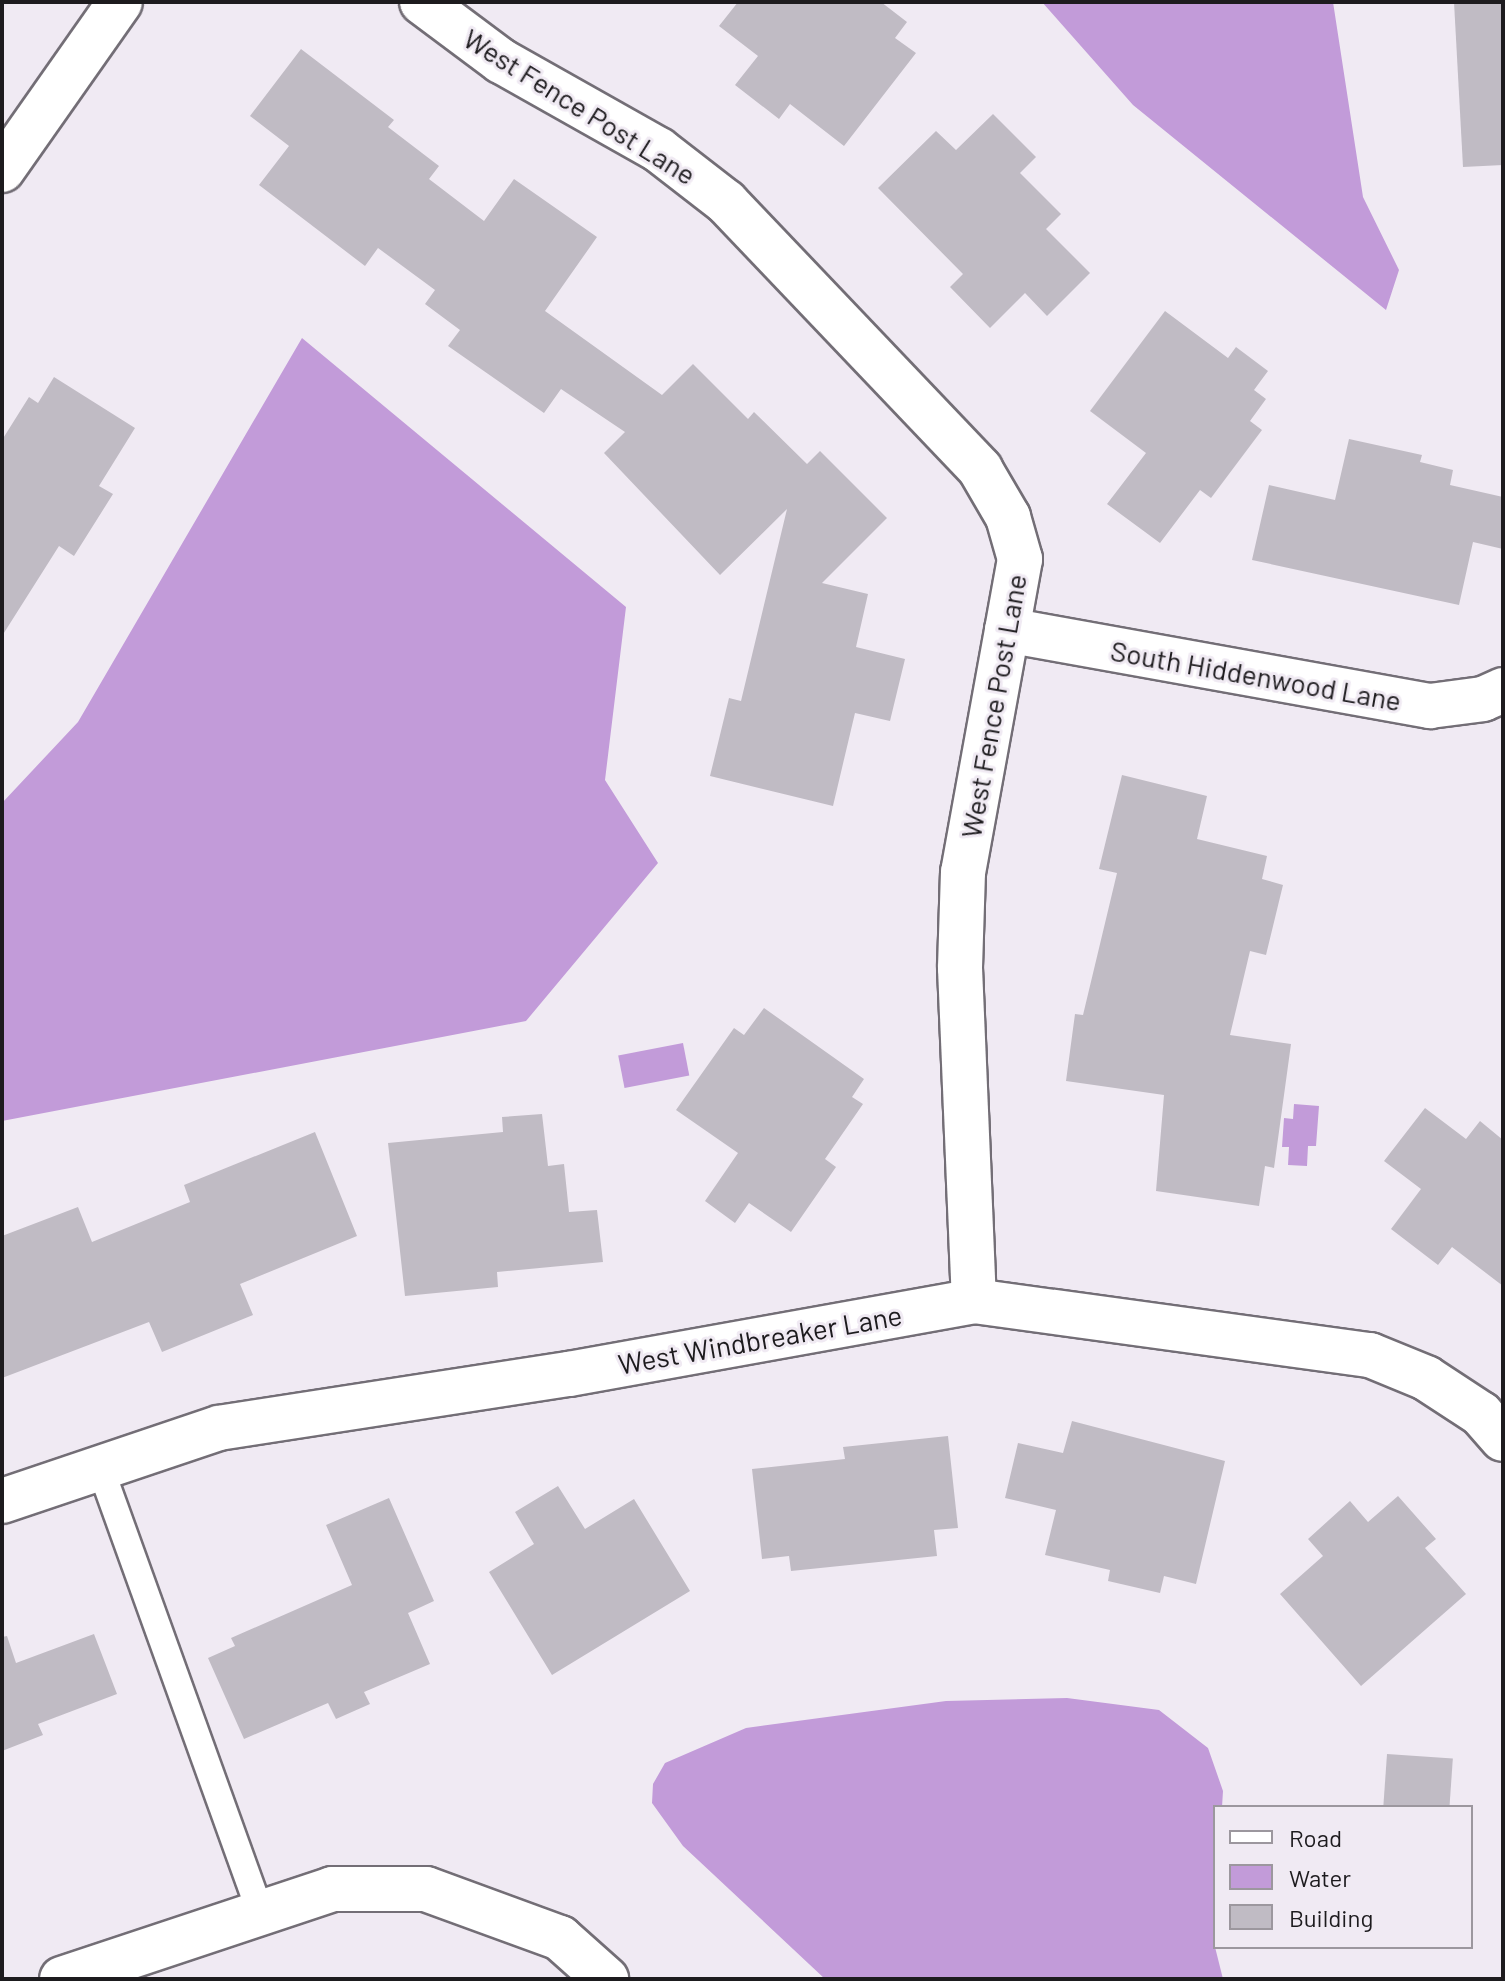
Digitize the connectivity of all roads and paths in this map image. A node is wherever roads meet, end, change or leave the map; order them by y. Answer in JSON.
{"nodes":[{"id":1,"x":120,"y":2,"type":"edge"},
{"id":2,"x":422,"y":2,"type":"edge"},
{"id":3,"x":2,"y":170,"type":"edge"},
{"id":4,"x":1007,"y":630,"type":"junction"},
{"id":5,"x":1503,"y":690,"type":"edge"},
{"id":6,"x":974,"y":1301,"type":"junction"},
{"id":7,"x":1503,"y":1439,"type":"edge"},
{"id":8,"x":100,"y":1467,"type":"junction"},
{"id":9,"x":2,"y":1501,"type":"edge"},
{"id":10,"x":260,"y":1912,"type":"junction"},
{"id":11,"x":62,"y":1979,"type":"edge"},
{"id":12,"x":606,"y":1979,"type":"edge"}],
"edges":[{"from":1,"to":3,"type":"street"},
{"from":2,"to":4,"type":"street","name":"West Fence Post Lane"},
{"from":4,"to":5,"type":"street","name":"South Hiddenwood Lane"},
{"from":4,"to":6,"type":"street","name":"West Fence Post Lane"},
{"from":6,"to":7,"type":"street","name":"West Windbreaker Lane"},
{"from":6,"to":8,"type":"street","name":"West Windbreaker Lane"},
{"from":8,"to":9,"type":"street","name":"West Windbreaker Lane"},
{"from":8,"to":10,"type":"lane"},
{"from":10,"to":11,"type":"street"},
{"from":10,"to":12,"type":"street"}]}
